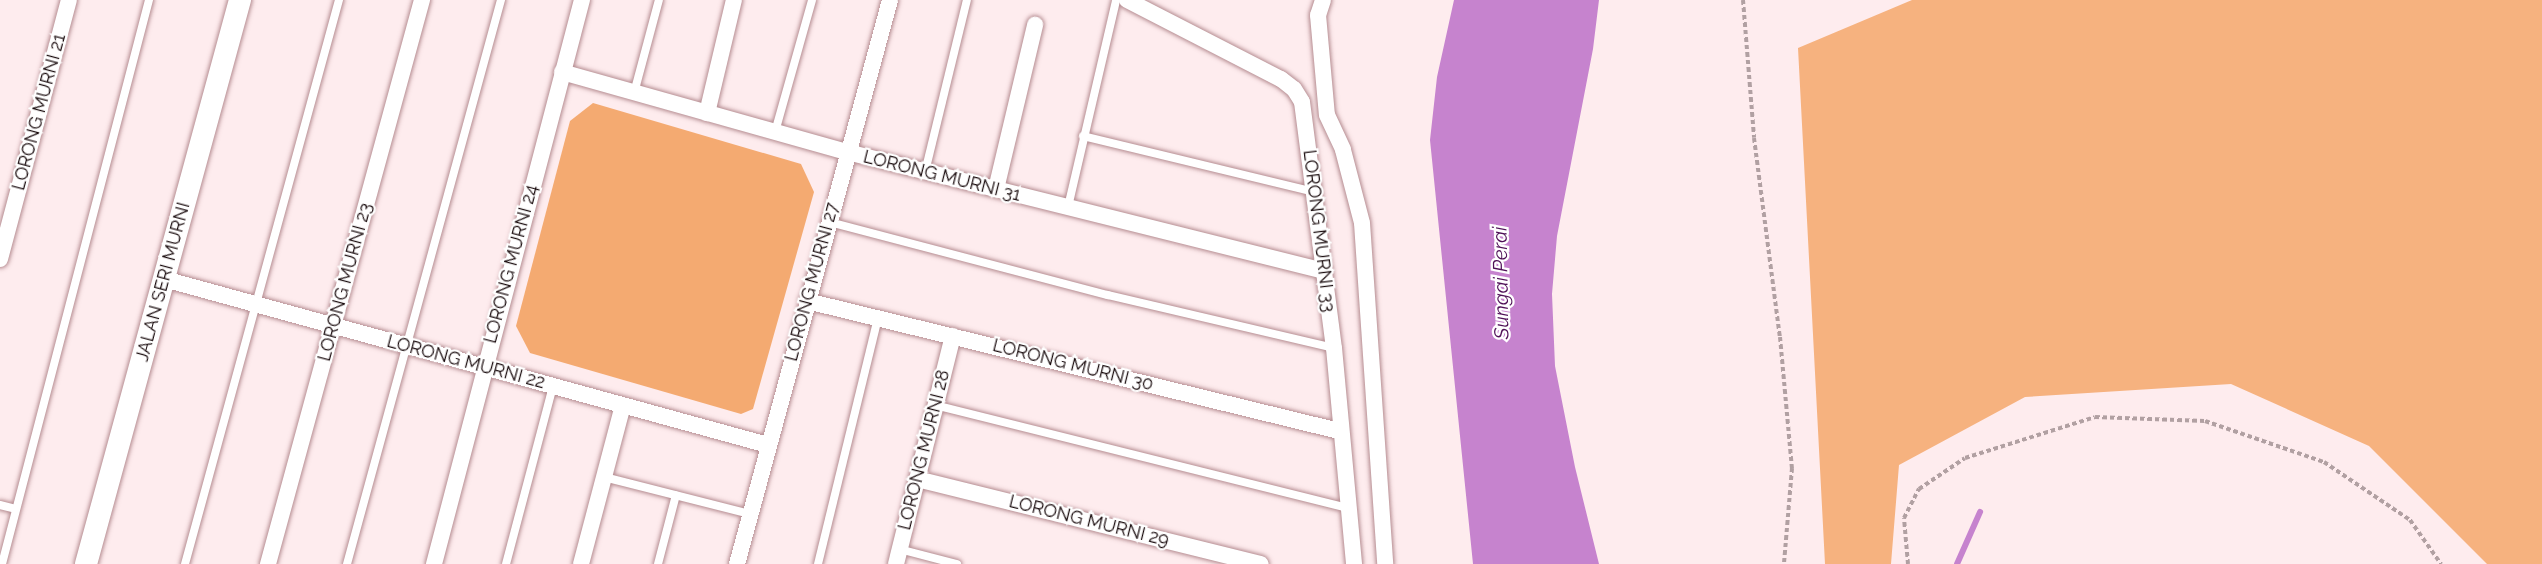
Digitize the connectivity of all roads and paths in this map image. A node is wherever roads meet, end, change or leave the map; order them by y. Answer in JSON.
{"nodes":[{"id":1,"x":69,"y":0,"type":"edge"},
{"id":2,"x":150,"y":0,"type":"edge"},
{"id":3,"x":240,"y":0,"type":"edge"},
{"id":4,"x":339,"y":0,"type":"edge"},
{"id":5,"x":422,"y":0,"type":"edge"},
{"id":6,"x":501,"y":0,"type":"edge"},
{"id":7,"x":582,"y":0,"type":"edge"},
{"id":8,"x":659,"y":0,"type":"edge"},
{"id":9,"x":734,"y":0,"type":"edge"},
{"id":10,"x":812,"y":0,"type":"edge"},
{"id":11,"x":890,"y":0,"type":"edge"},
{"id":12,"x":967,"y":0,"type":"edge"},
{"id":13,"x":1116,"y":0,"type":"edge"},
{"id":14,"x":1127,"y":0,"type":"edge"},
{"id":15,"x":1323,"y":0,"type":"edge"},
{"id":16,"x":1743,"y":0,"type":"edge"},
{"id":17,"x":1035,"y":24,"type":"dead end"},
{"id":18,"x":562,"y":72,"type":"junction"},
{"id":19,"x":634,"y":93,"type":"junction"},
{"id":20,"x":707,"y":113,"type":"junction"},
{"id":21,"x":775,"y":132,"type":"junction"},
{"id":22,"x":1083,"y":136,"type":"junction"},
{"id":23,"x":847,"y":152,"type":"junction"},
{"id":24,"x":926,"y":172,"type":"junction"},
{"id":25,"x":996,"y":189,"type":"junction"},
{"id":26,"x":1314,"y":192,"type":"junction"},
{"id":27,"x":1068,"y":207,"type":"junction"},
{"id":28,"x":829,"y":222,"type":"junction"},
{"id":29,"x":0,"y":259,"type":"edge"},
{"id":30,"x":1324,"y":271,"type":"junction"},
{"id":31,"x":164,"y":279,"type":"junction"},
{"id":32,"x":807,"y":301,"type":"junction"},
{"id":33,"x":257,"y":304,"type":"junction"},
{"id":34,"x":878,"y":318,"type":"junction"},
{"id":35,"x":334,"y":326,"type":"junction"},
{"id":36,"x":953,"y":336,"type":"junction"},
{"id":37,"x":405,"y":345,"type":"junction"},
{"id":38,"x":1334,"y":348,"type":"junction"},
{"id":39,"x":485,"y":367,"type":"junction"},
{"id":40,"x":553,"y":386,"type":"junction"},
{"id":41,"x":623,"y":405,"type":"junction"},
{"id":42,"x":935,"y":405,"type":"junction"},
{"id":43,"x":1339,"y":430,"type":"junction"},
{"id":44,"x":768,"y":445,"type":"junction"},
{"id":45,"x":604,"y":477,"type":"junction"},
{"id":46,"x":917,"y":479,"type":"junction"},
{"id":47,"x":676,"y":495,"type":"junction"},
{"id":48,"x":0,"y":505,"type":"edge"},
{"id":49,"x":1348,"y":508,"type":"junction"},
{"id":50,"x":16,"y":509,"type":"junction"},
{"id":51,"x":750,"y":514,"type":"junction"},
{"id":52,"x":897,"y":557,"type":"edge"},
{"id":53,"x":3,"y":564,"type":"edge"},
{"id":54,"x":86,"y":564,"type":"edge"},
{"id":55,"x":185,"y":564,"type":"edge"},
{"id":56,"x":268,"y":564,"type":"edge"},
{"id":57,"x":347,"y":564,"type":"edge"},
{"id":58,"x":434,"y":564,"type":"edge"},
{"id":59,"x":506,"y":564,"type":"edge"},
{"id":60,"x":580,"y":564,"type":"edge"},
{"id":61,"x":658,"y":564,"type":"edge"},
{"id":62,"x":737,"y":564,"type":"edge"},
{"id":63,"x":818,"y":564,"type":"edge"},
{"id":64,"x":957,"y":564,"type":"edge"},
{"id":65,"x":1261,"y":564,"type":"edge"},
{"id":66,"x":1354,"y":564,"type":"edge"},
{"id":67,"x":1385,"y":564,"type":"edge"},
{"id":68,"x":1784,"y":564,"type":"edge"},
{"id":69,"x":1908,"y":564,"type":"edge"},
{"id":70,"x":2441,"y":564,"type":"edge"}],
"edges":[{"from":1,"to":29,"type":"street","name":"LORONG MURNI 21"},
{"from":2,"to":50,"type":"lane"},
{"from":3,"to":31,"type":"street","name":"JALAN SERI MURNI"},
{"from":4,"to":33,"type":"lane"},
{"from":5,"to":35,"type":"street","name":"LORONG MURNI 23"},
{"from":6,"to":37,"type":"lane"},
{"from":7,"to":18,"type":"street","name":"LORONG MURNI 24"},
{"from":8,"to":19,"type":"lane"},
{"from":9,"to":20,"type":"street"},
{"from":10,"to":21,"type":"lane"},
{"from":11,"to":23,"type":"street","name":"LORONG MURNI 27"},
{"from":12,"to":24,"type":"lane"},
{"from":13,"to":22,"type":"lane"},
{"from":14,"to":26,"type":"street","name":"LORONG MURNI 33"},
{"from":15,"to":67,"type":"street"},
{"from":16,"to":68,"type":"path"},
{"from":17,"to":25,"type":"street"},
{"from":18,"to":19,"type":"street","name":"LORONG MURNI 31"},
{"from":18,"to":39,"type":"street","name":"LORONG MURNI 24"},
{"from":19,"to":20,"type":"street","name":"LORONG MURNI 31"},
{"from":20,"to":21,"type":"street","name":"LORONG MURNI 31"},
{"from":21,"to":23,"type":"street","name":"LORONG MURNI 31"},
{"from":22,"to":26,"type":"lane"},
{"from":22,"to":27,"type":"lane"},
{"from":23,"to":24,"type":"street","name":"LORONG MURNI 31"},
{"from":23,"to":28,"type":"street","name":"LORONG MURNI 27"},
{"from":24,"to":25,"type":"street","name":"LORONG MURNI 31"},
{"from":25,"to":27,"type":"street","name":"LORONG MURNI 31"},
{"from":26,"to":30,"type":"street","name":"LORONG MURNI 33"},
{"from":27,"to":30,"type":"street","name":"LORONG MURNI 31"},
{"from":28,"to":32,"type":"street","name":"LORONG MURNI 27"},
{"from":28,"to":38,"type":"lane"},
{"from":30,"to":38,"type":"street","name":"LORONG MURNI 33"},
{"from":31,"to":33,"type":"street","name":"LORONG MURNI 22"},
{"from":31,"to":54,"type":"street","name":"JALAN SERI MURNI"},
{"from":32,"to":34,"type":"street","name":"LORONG MURNI 30"},
{"from":32,"to":44,"type":"street","name":"LORONG MURNI 27"},
{"from":33,"to":35,"type":"street","name":"LORONG MURNI 22"},
{"from":33,"to":55,"type":"lane"},
{"from":34,"to":36,"type":"street","name":"LORONG MURNI 30"},
{"from":34,"to":63,"type":"lane"},
{"from":35,"to":37,"type":"street","name":"LORONG MURNI 22"},
{"from":35,"to":56,"type":"street","name":"LORONG MURNI 23"},
{"from":36,"to":42,"type":"street","name":"LORONG MURNI 28"},
{"from":36,"to":43,"type":"street","name":"LORONG MURNI 30"},
{"from":37,"to":39,"type":"street","name":"LORONG MURNI 22"},
{"from":37,"to":57,"type":"lane"},
{"from":38,"to":43,"type":"street","name":"LORONG MURNI 33"},
{"from":39,"to":40,"type":"street","name":"LORONG MURNI 22"},
{"from":39,"to":58,"type":"street","name":"LORONG MURNI 24"},
{"from":40,"to":41,"type":"street","name":"LORONG MURNI 22"},
{"from":40,"to":59,"type":"lane"},
{"from":41,"to":44,"type":"street","name":"LORONG MURNI 22"},
{"from":41,"to":45,"type":"street"},
{"from":42,"to":46,"type":"street","name":"LORONG MURNI 28"},
{"from":42,"to":49,"type":"lane"},
{"from":43,"to":49,"type":"street","name":"LORONG MURNI 33"},
{"from":44,"to":51,"type":"street","name":"LORONG MURNI 27"},
{"from":45,"to":47,"type":"lane"},
{"from":45,"to":60,"type":"street"},
{"from":46,"to":52,"type":"street","name":"LORONG MURNI 28"},
{"from":46,"to":65,"type":"street","name":"LORONG MURNI 29"},
{"from":47,"to":51,"type":"lane"},
{"from":47,"to":61,"type":"lane"},
{"from":48,"to":50,"type":"lane"},
{"from":49,"to":66,"type":"street","name":"LORONG MURNI 33"},
{"from":50,"to":53,"type":"lane"},
{"from":51,"to":62,"type":"street","name":"LORONG MURNI 27"},
{"from":52,"to":64,"type":"lane"},
{"from":69,"to":70,"type":"path"}]}
